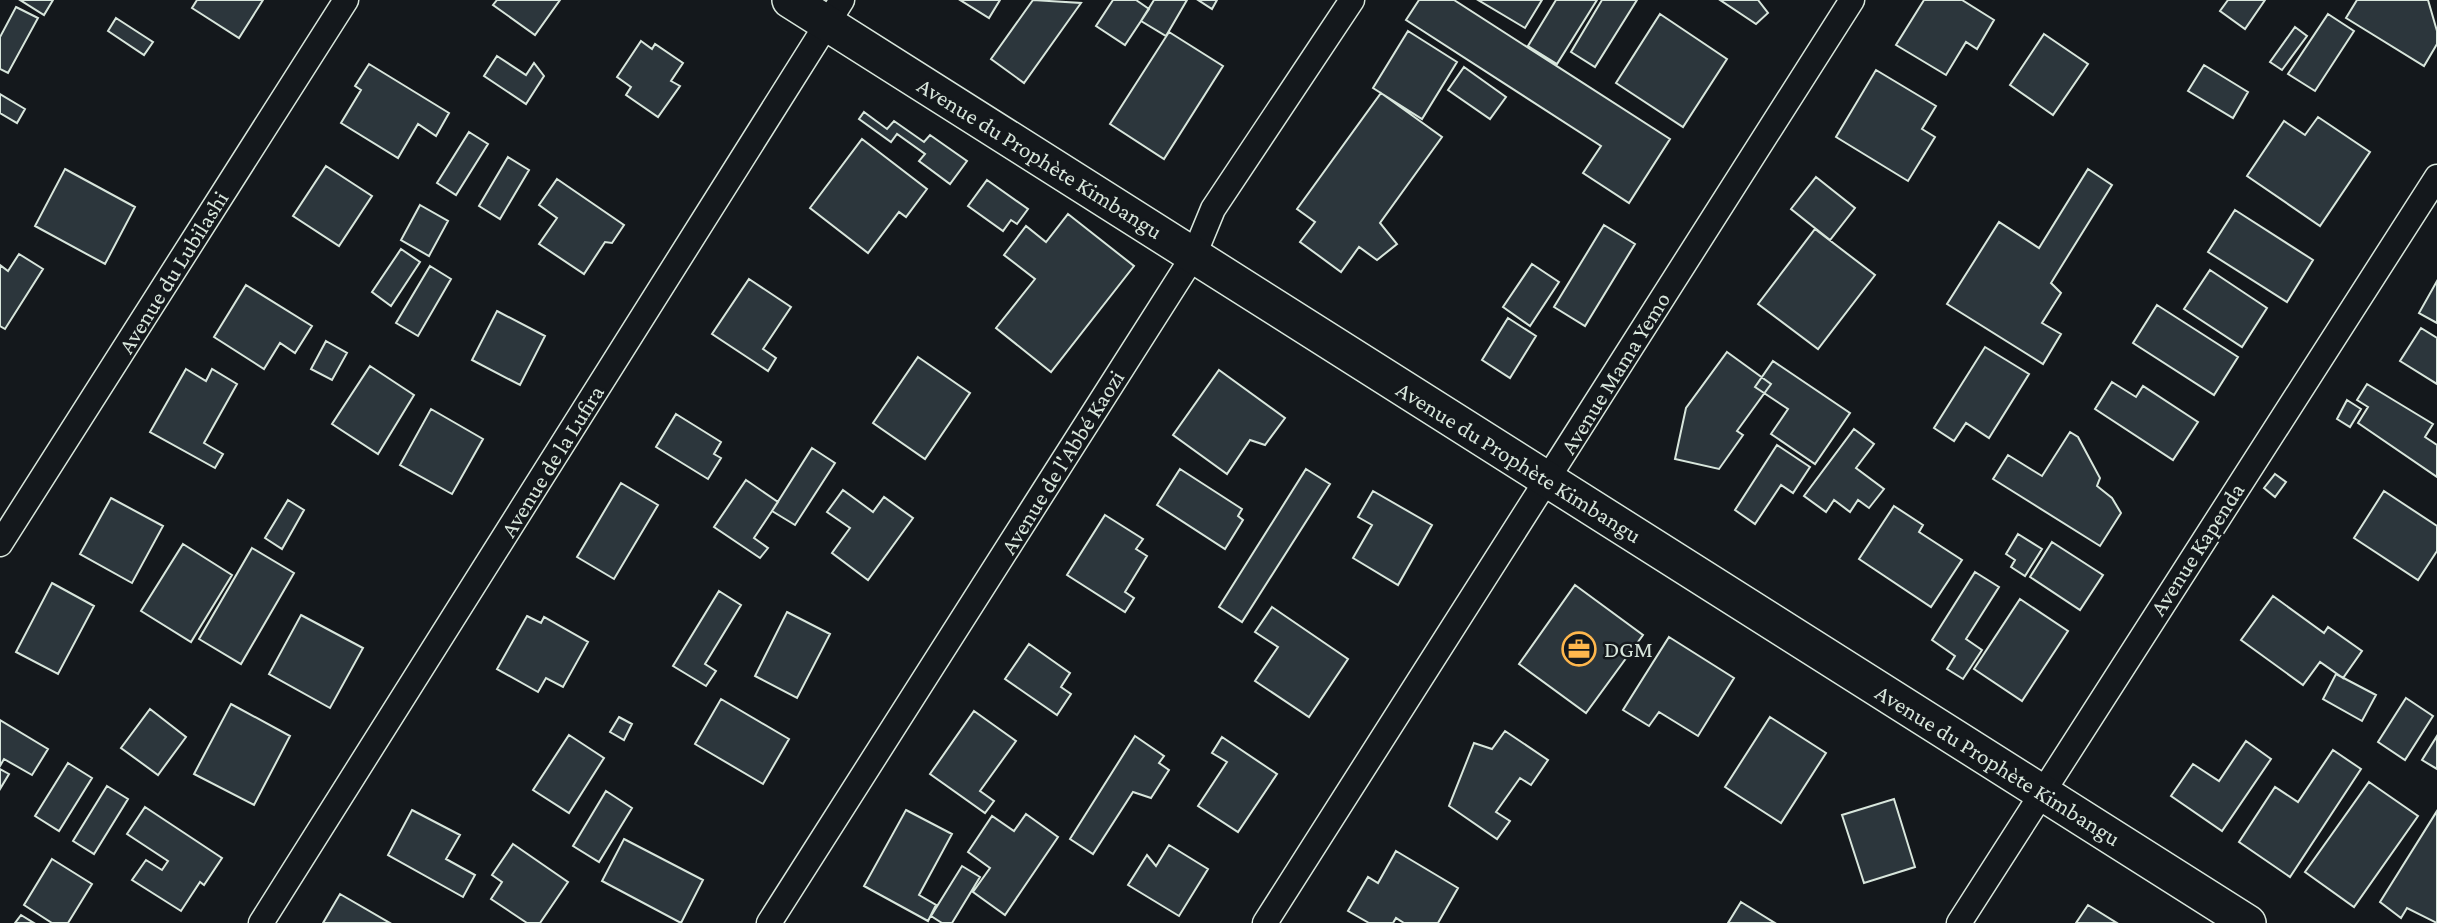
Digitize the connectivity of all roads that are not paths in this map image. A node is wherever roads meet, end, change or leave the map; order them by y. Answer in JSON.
{"nodes":[{"id":1,"x":346,"y":0,"type":"edge"},
{"id":2,"x":790,"y":0,"type":"edge"},
{"id":3,"x":1352,"y":0,"type":"edge"},
{"id":4,"x":1852,"y":0,"type":"edge"},
{"id":5,"x":834,"y":12,"type":"edge"},
{"id":6,"x":2437,"y":177,"type":"edge"},
{"id":7,"x":1194,"y":255,"type":"junction"},
{"id":8,"x":1547,"y":480,"type":"junction"},
{"id":9,"x":0,"y":544,"type":"edge"},
{"id":10,"x":2041,"y":793,"type":"junction"},
{"id":11,"x":261,"y":923,"type":"edge"},
{"id":12,"x":769,"y":923,"type":"edge"},
{"id":13,"x":1265,"y":923,"type":"edge"},
{"id":14,"x":1959,"y":923,"type":"edge"},
{"id":15,"x":2248,"y":923,"type":"edge"}],
"edges":[{"from":1,"to":9,"type":"street","name":"Avenue du Lubilashi"},
{"from":2,"to":5,"type":"street","name":"Avenue du Prophète Kimbangu"},
{"from":3,"to":7,"type":"street","name":"Avenue de l'Abbé Kaozi"},
{"from":4,"to":8,"type":"street","name":"Avenue Mama Yemo"},
{"from":5,"to":7,"type":"street","name":"Avenue du Prophète Kimbangu"},
{"from":5,"to":11,"type":"street","name":"Avenue de la Lufira"},
{"from":6,"to":10,"type":"street","name":"Avenue Kapenda"},
{"from":7,"to":8,"type":"street","name":"Avenue du Prophète Kimbangu"},
{"from":7,"to":12,"type":"street","name":"Avenue de l'Abbé Kaozi"},
{"from":8,"to":10,"type":"street","name":"Avenue du Prophète Kimbangu"},
{"from":8,"to":13,"type":"street","name":"Avenue Mama Yemo"},
{"from":10,"to":14,"type":"street","name":"Avenue Kapenda"},
{"from":10,"to":15,"type":"street","name":"Avenue du Prophète Kimbangu"}]}
